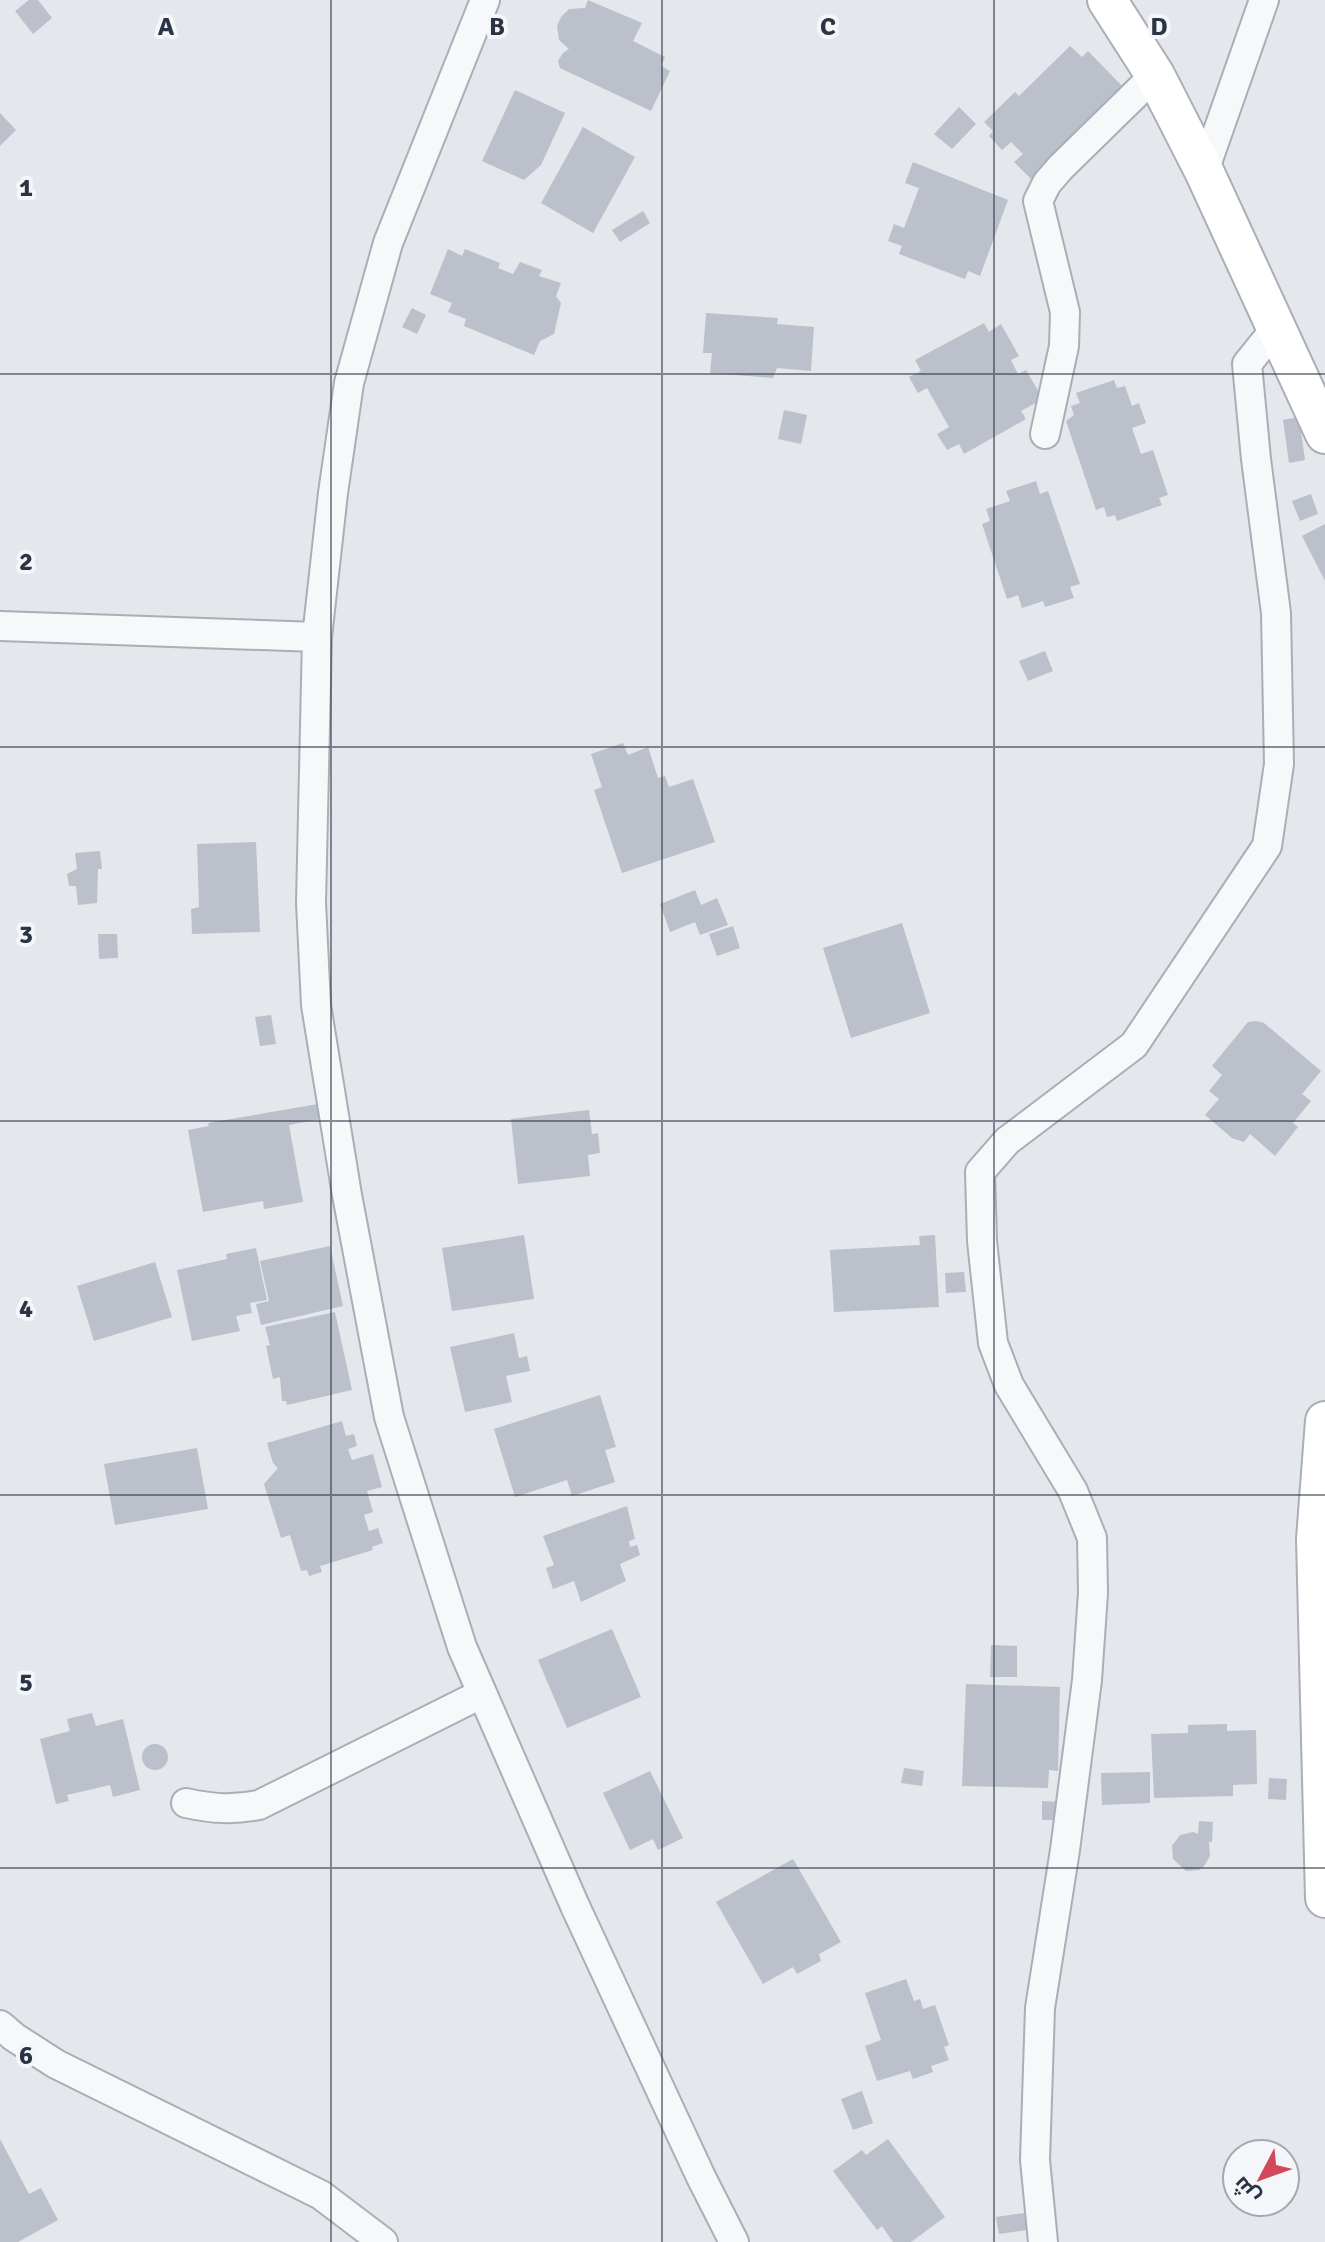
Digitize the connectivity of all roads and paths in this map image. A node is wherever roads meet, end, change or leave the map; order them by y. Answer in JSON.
{"nodes":[{"id":1,"x":485,"y":0,"type":"edge"},
{"id":2,"x":1107,"y":0,"type":"edge"},
{"id":3,"x":1264,"y":0,"type":"edge"},
{"id":4,"x":1155,"y":75,"type":"junction"},
{"id":5,"x":1204,"y":171,"type":"junction"},
{"id":6,"x":1276,"y":328,"type":"junction"},
{"id":7,"x":1045,"y":434,"type":"dead end"},
{"id":8,"x":1325,"y":434,"type":"edge"},
{"id":9,"x":0,"y":626,"type":"edge"},
{"id":10,"x":317,"y":637,"type":"junction"},
{"id":11,"x":1325,"y":1421,"type":"edge"},
{"id":12,"x":481,"y":1694,"type":"junction"},
{"id":13,"x":1324,"y":1799,"type":"edge"},
{"id":14,"x":186,"y":1803,"type":"dead end"},
{"id":15,"x":1325,"y":1898,"type":"edge"},
{"id":16,"x":0,"y":2025,"type":"edge"},
{"id":17,"x":383,"y":2242,"type":"edge"},
{"id":18,"x":734,"y":2242,"type":"edge"},
{"id":19,"x":1043,"y":2242,"type":"edge"}],
"edges":[{"from":1,"to":10,"type":"street"},
{"from":2,"to":4,"type":"street"},
{"from":3,"to":5,"type":"street"},
{"from":4,"to":5,"type":"street"},
{"from":4,"to":7,"type":"street"},
{"from":5,"to":6,"type":"street"},
{"from":6,"to":8,"type":"street"},
{"from":6,"to":19,"type":"street"},
{"from":9,"to":10,"type":"street"},
{"from":10,"to":12,"type":"street"},
{"from":11,"to":13,"type":"street"},
{"from":12,"to":14,"type":"street"},
{"from":12,"to":18,"type":"street"},
{"from":13,"to":15,"type":"street"},
{"from":16,"to":17,"type":"street"}]}
